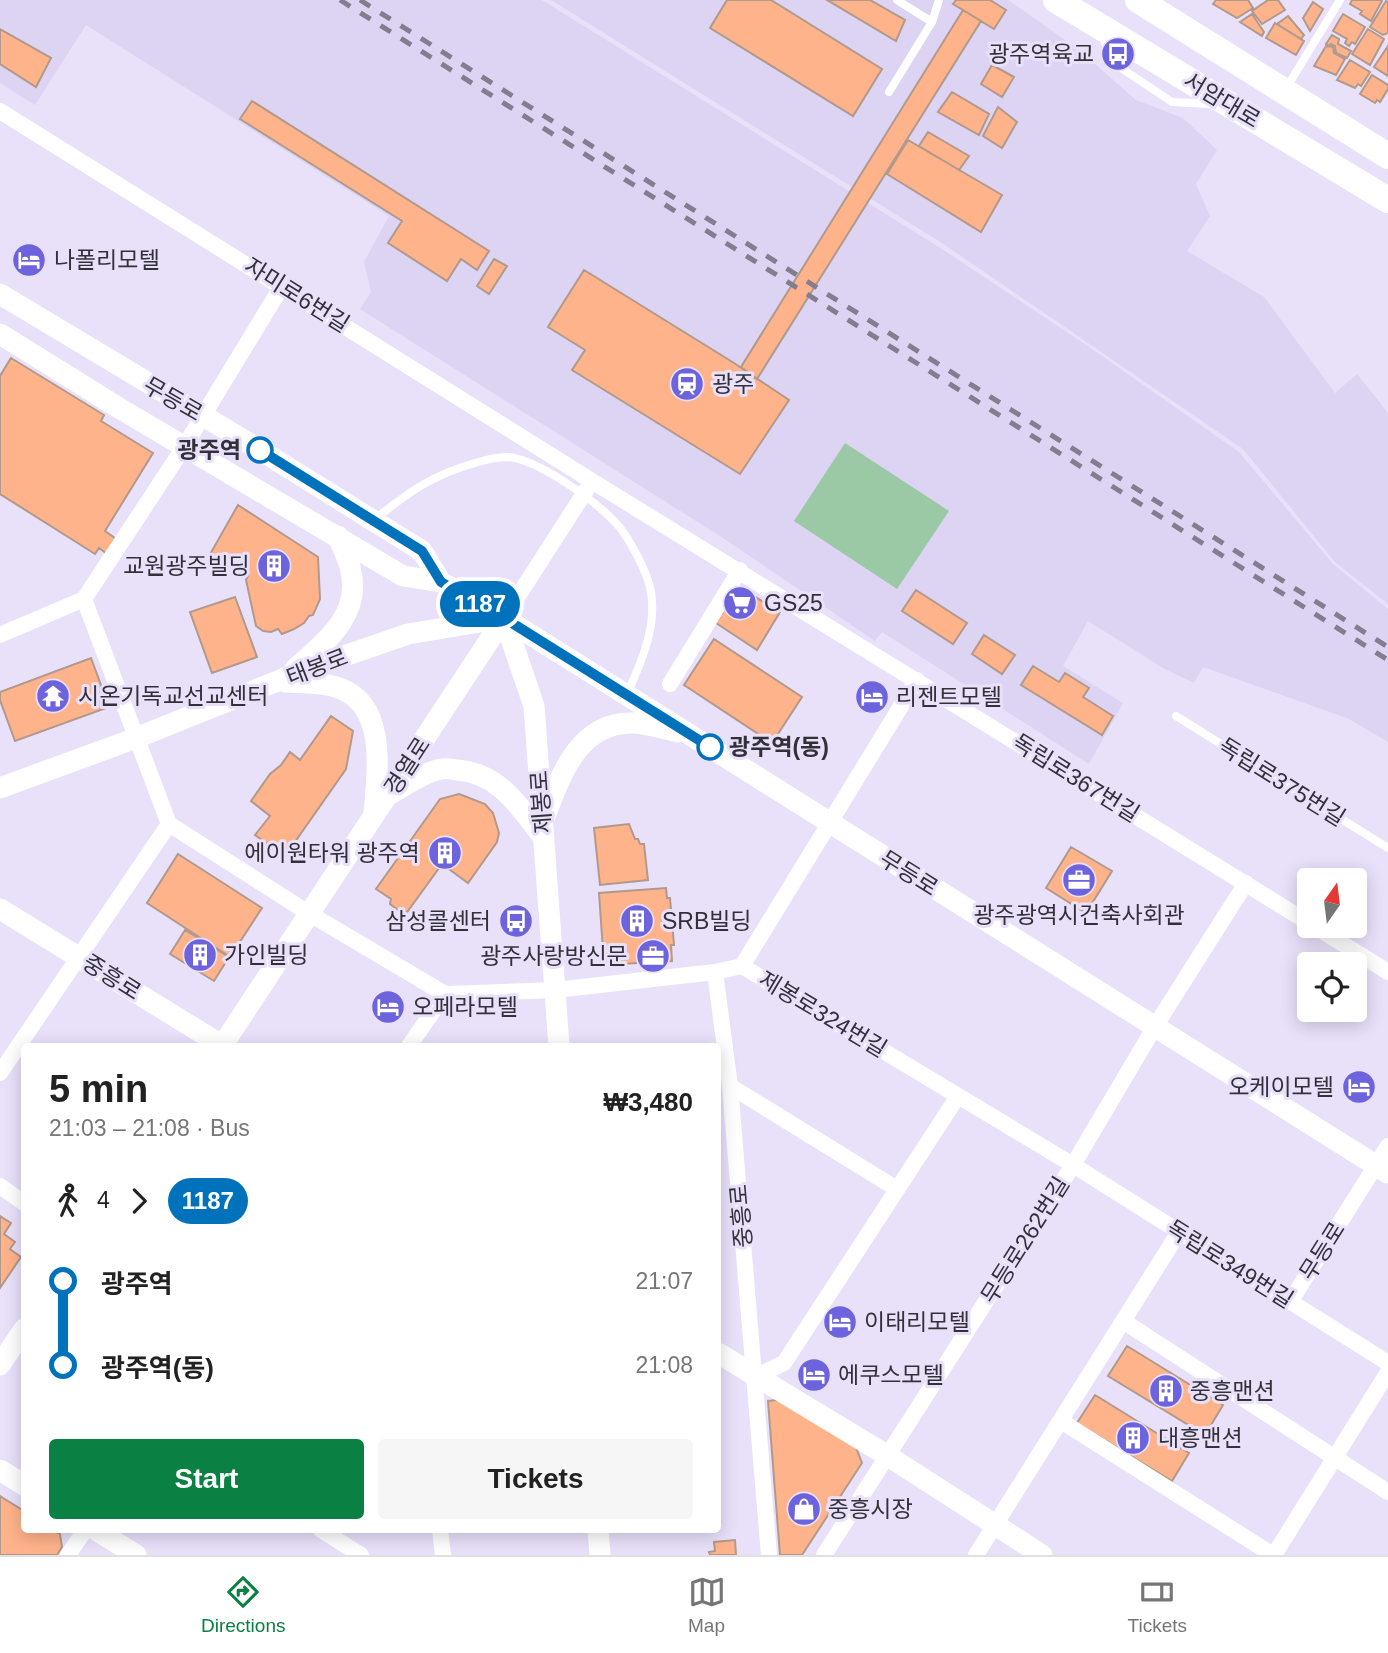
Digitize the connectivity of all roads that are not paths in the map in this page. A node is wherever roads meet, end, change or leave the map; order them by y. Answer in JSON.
{"nodes":[{"id":1,"x":897,"y":0,"type":"edge"},
{"id":2,"x":939,"y":0,"type":"edge"},
{"id":3,"x":1056,"y":0,"type":"edge"},
{"id":4,"x":1138,"y":0,"type":"edge"},
{"id":5,"x":1340,"y":0,"type":"edge"},
{"id":6,"x":932,"y":22,"type":"junction"},
{"id":7,"x":1284,"y":91,"type":"junction"},
{"id":8,"x":889,"y":92,"type":"dead end"},
{"id":9,"x":0,"y":111,"type":"edge"},
{"id":10,"x":1388,"y":156,"type":"edge"},
{"id":11,"x":1388,"y":200,"type":"edge"},
{"id":12,"x":282,"y":286,"type":"junction"},
{"id":13,"x":0,"y":294,"type":"edge"},
{"id":14,"x":0,"y":334,"type":"edge"},
{"id":15,"x":201,"y":416,"type":"junction"},
{"id":16,"x":184,"y":447,"type":"junction"},
{"id":17,"x":588,"y":487,"type":"junction"},
{"id":18,"x":374,"y":520,"type":"junction"},
{"id":19,"x":338,"y":536,"type":"junction"},
{"id":20,"x":740,"y":570,"type":"junction"},
{"id":21,"x":441,"y":582,"type":"junction"},
{"id":22,"x":84,"y":599,"type":"junction"},
{"id":23,"x":504,"y":618,"type":"junction"},
{"id":24,"x":1,"y":634,"type":"edge"},
{"id":25,"x":917,"y":680,"type":"junction"},
{"id":26,"x":280,"y":682,"type":"junction"},
{"id":27,"x":670,"y":684,"type":"dead end"},
{"id":28,"x":626,"y":694,"type":"junction"},
{"id":29,"x":1176,"y":716,"type":"dead end"},
{"id":30,"x":694,"y":737,"type":"junction"},
{"id":31,"x":136,"y":738,"type":"junction"},
{"id":32,"x":0,"y":788,"type":"edge"},
{"id":33,"x":387,"y":796,"type":"junction"},
{"id":34,"x":374,"y":816,"type":"junction"},
{"id":35,"x":829,"y":822,"type":"junction"},
{"id":36,"x":169,"y":824,"type":"junction"},
{"id":37,"x":543,"y":829,"type":"junction"},
{"id":38,"x":1388,"y":848,"type":"edge"},
{"id":39,"x":1246,"y":883,"type":"junction"},
{"id":40,"x":0,"y":909,"type":"edge"},
{"id":41,"x":310,"y":914,"type":"junction"},
{"id":42,"x":1297,"y":915,"type":"edge"},
{"id":43,"x":1333,"y":938,"type":"edge"},
{"id":44,"x":79,"y":957,"type":"junction"},
{"id":45,"x":742,"y":966,"type":"junction"},
{"id":46,"x":715,"y":972,"type":"junction"},
{"id":47,"x":1388,"y":972,"type":"edge"},
{"id":48,"x":555,"y":990,"type":"junction"},
{"id":49,"x":444,"y":994,"type":"junction"},
{"id":50,"x":1154,"y":1028,"type":"junction"},
{"id":51,"x":217,"y":1043,"type":"edge"},
{"id":52,"x":224,"y":1043,"type":"edge"},
{"id":53,"x":411,"y":1043,"type":"edge"},
{"id":54,"x":559,"y":1043,"type":"edge"},
{"id":55,"x":0,"y":1073,"type":"edge"},
{"id":56,"x":730,"y":1086,"type":"junction"},
{"id":57,"x":958,"y":1096,"type":"junction"},
{"id":58,"x":1388,"y":1146,"type":"edge"},
{"id":59,"x":1073,"y":1165,"type":"junction"},
{"id":60,"x":1382,"y":1169,"type":"edge"},
{"id":61,"x":0,"y":1186,"type":"edge"},
{"id":62,"x":897,"y":1189,"type":"junction"},
{"id":63,"x":21,"y":1201,"type":"edge"},
{"id":64,"x":1179,"y":1232,"type":"junction"},
{"id":65,"x":1290,"y":1302,"type":"junction"},
{"id":66,"x":1123,"y":1321,"type":"junction"},
{"id":67,"x":21,"y":1334,"type":"edge"},
{"id":68,"x":721,"y":1355,"type":"edge"},
{"id":69,"x":1388,"y":1363,"type":"edge"},
{"id":70,"x":0,"y":1365,"type":"edge"},
{"id":71,"x":1388,"y":1373,"type":"edge"},
{"id":72,"x":755,"y":1377,"type":"junction"},
{"id":73,"x":1060,"y":1421,"type":"junction"},
{"id":74,"x":888,"y":1456,"type":"junction"},
{"id":75,"x":1335,"y":1458,"type":"junction"},
{"id":76,"x":0,"y":1470,"type":"edge"},
{"id":77,"x":21,"y":1483,"type":"edge"},
{"id":78,"x":1388,"y":1492,"type":"edge"},
{"id":79,"x":995,"y":1525,"type":"junction"},
{"id":80,"x":83,"y":1533,"type":"edge"},
{"id":81,"x":101,"y":1533,"type":"edge"},
{"id":82,"x":326,"y":1533,"type":"edge"},
{"id":83,"x":440,"y":1533,"type":"edge"},
{"id":84,"x":598,"y":1533,"type":"edge"},
{"id":85,"x":68,"y":1555,"type":"edge"},
{"id":86,"x":136,"y":1555,"type":"edge"},
{"id":87,"x":361,"y":1555,"type":"edge"},
{"id":88,"x":443,"y":1555,"type":"edge"},
{"id":89,"x":600,"y":1555,"type":"edge"},
{"id":90,"x":769,"y":1555,"type":"edge"},
{"id":91,"x":824,"y":1555,"type":"edge"},
{"id":92,"x":976,"y":1555,"type":"edge"},
{"id":93,"x":1042,"y":1555,"type":"edge"},
{"id":94,"x":1273,"y":1555,"type":"edge"}],
"edges":[{"from":1,"to":6,"type":"lane"},
{"from":2,"to":6,"type":"lane"},
{"from":3,"to":11,"type":"main road","name":"서암대로"},
{"from":4,"to":7,"type":"main road","name":"서암대로"},
{"from":5,"to":7,"type":"lane","name":"서암대로"},
{"from":6,"to":8,"type":"lane"},
{"from":7,"to":10,"type":"main road","name":"서암대로"},
{"from":9,"to":12,"type":"street","name":"자미로6번길"},
{"from":12,"to":15,"type":"street"},
{"from":12,"to":17,"type":"street","name":"자미로6번길"},
{"from":13,"to":15,"type":"street","name":"무등로"},
{"from":14,"to":16,"type":"street","name":"무등로"},
{"from":15,"to":16,"type":"street"},
{"from":15,"to":18,"type":"street","name":"무등로"},
{"from":16,"to":19,"type":"street","name":"무등로"},
{"from":16,"to":22,"type":"street"},
{"from":17,"to":18,"type":"lane"},
{"from":17,"to":20,"type":"street","name":"독립로367번길"},
{"from":17,"to":23,"type":"street"},
{"from":17,"to":28,"type":"lane"},
{"from":18,"to":21,"type":"street","name":"무등로"},
{"from":19,"to":21,"type":"street","name":"무등로"},
{"from":19,"to":26,"type":"street"},
{"from":20,"to":25,"type":"street","name":"독립로367번길"},
{"from":20,"to":27,"type":"street"},
{"from":21,"to":23,"type":"street","name":"무등로"},
{"from":22,"to":24,"type":"street"},
{"from":22,"to":31,"type":"street"},
{"from":23,"to":26,"type":"street","name":"태봉로"},
{"from":23,"to":28,"type":"street","name":"무등로"},
{"from":23,"to":33,"type":"street","name":"경열로"},
{"from":23,"to":37,"type":"street","name":"제봉로"},
{"from":25,"to":35,"type":"street"},
{"from":25,"to":39,"type":"street","name":"독립로367번길"},
{"from":26,"to":31,"type":"street","name":"태봉로"},
{"from":26,"to":34,"type":"street"},
{"from":28,"to":30,"type":"street","name":"무등로"},
{"from":29,"to":38,"type":"lane","name":"독립로375번길"},
{"from":30,"to":35,"type":"street","name":"무등로"},
{"from":30,"to":37,"type":"street"},
{"from":31,"to":32,"type":"street","name":"태봉로"},
{"from":31,"to":36,"type":"street"},
{"from":33,"to":34,"type":"street","name":"경열로"},
{"from":33,"to":37,"type":"street"},
{"from":34,"to":41,"type":"street","name":"경열로"},
{"from":35,"to":45,"type":"street"},
{"from":35,"to":50,"type":"street","name":"무등로"},
{"from":36,"to":41,"type":"street"},
{"from":36,"to":44,"type":"street"},
{"from":37,"to":48,"type":"street","name":"제봉로"},
{"from":39,"to":42,"type":"street","name":"독립로367번길"},
{"from":39,"to":50,"type":"street","name":"무등로262번길"},
{"from":40,"to":44,"type":"street","name":"중흥로"},
{"from":41,"to":49,"type":"street"},
{"from":41,"to":52,"type":"street","name":"경열로"},
{"from":43,"to":47,"type":"street"},
{"from":44,"to":51,"type":"street","name":"중흥로"},
{"from":44,"to":55,"type":"street"},
{"from":45,"to":46,"type":"street","name":"제봉로324번길"},
{"from":45,"to":57,"type":"street","name":"제봉로324번길"},
{"from":46,"to":48,"type":"street","name":"제봉로324번길"},
{"from":46,"to":56,"type":"street","name":"중흥로"},
{"from":48,"to":49,"type":"street"},
{"from":48,"to":54,"type":"street","name":"제봉로"},
{"from":49,"to":53,"type":"street"},
{"from":50,"to":59,"type":"street","name":"무등로262번길"},
{"from":50,"to":60,"type":"street","name":"무등로"},
{"from":56,"to":62,"type":"street"},
{"from":56,"to":72,"type":"street","name":"중흥로"},
{"from":57,"to":59,"type":"street","name":"제봉로324번길"},
{"from":57,"to":62,"type":"street"},
{"from":58,"to":60,"type":"street","name":"무등로"},
{"from":59,"to":64,"type":"street","name":"독립로349번길"},
{"from":59,"to":74,"type":"street","name":"무등로262번길"},
{"from":60,"to":65,"type":"street","name":"무등로"},
{"from":61,"to":63,"type":"street"},
{"from":62,"to":72,"type":"street"},
{"from":64,"to":65,"type":"street","name":"독립로349번길"},
{"from":64,"to":66,"type":"street"},
{"from":65,"to":69,"type":"street","name":"독립로349번길"},
{"from":66,"to":73,"type":"street"},
{"from":66,"to":75,"type":"street"},
{"from":67,"to":70,"type":"street"},
{"from":68,"to":72,"type":"street"},
{"from":71,"to":75,"type":"street"},
{"from":72,"to":74,"type":"street"},
{"from":72,"to":90,"type":"street","name":"중흥로"},
{"from":73,"to":79,"type":"street"},
{"from":73,"to":94,"type":"street"},
{"from":74,"to":79,"type":"street"},
{"from":74,"to":91,"type":"street","name":"무등로262번길"},
{"from":75,"to":78,"type":"street"},
{"from":75,"to":94,"type":"street"},
{"from":76,"to":77,"type":"street"},
{"from":79,"to":92,"type":"street"},
{"from":79,"to":93,"type":"street"},
{"from":80,"to":85,"type":"street"},
{"from":81,"to":86,"type":"street"},
{"from":82,"to":87,"type":"street"},
{"from":83,"to":88,"type":"street"},
{"from":84,"to":89,"type":"street"}]}
